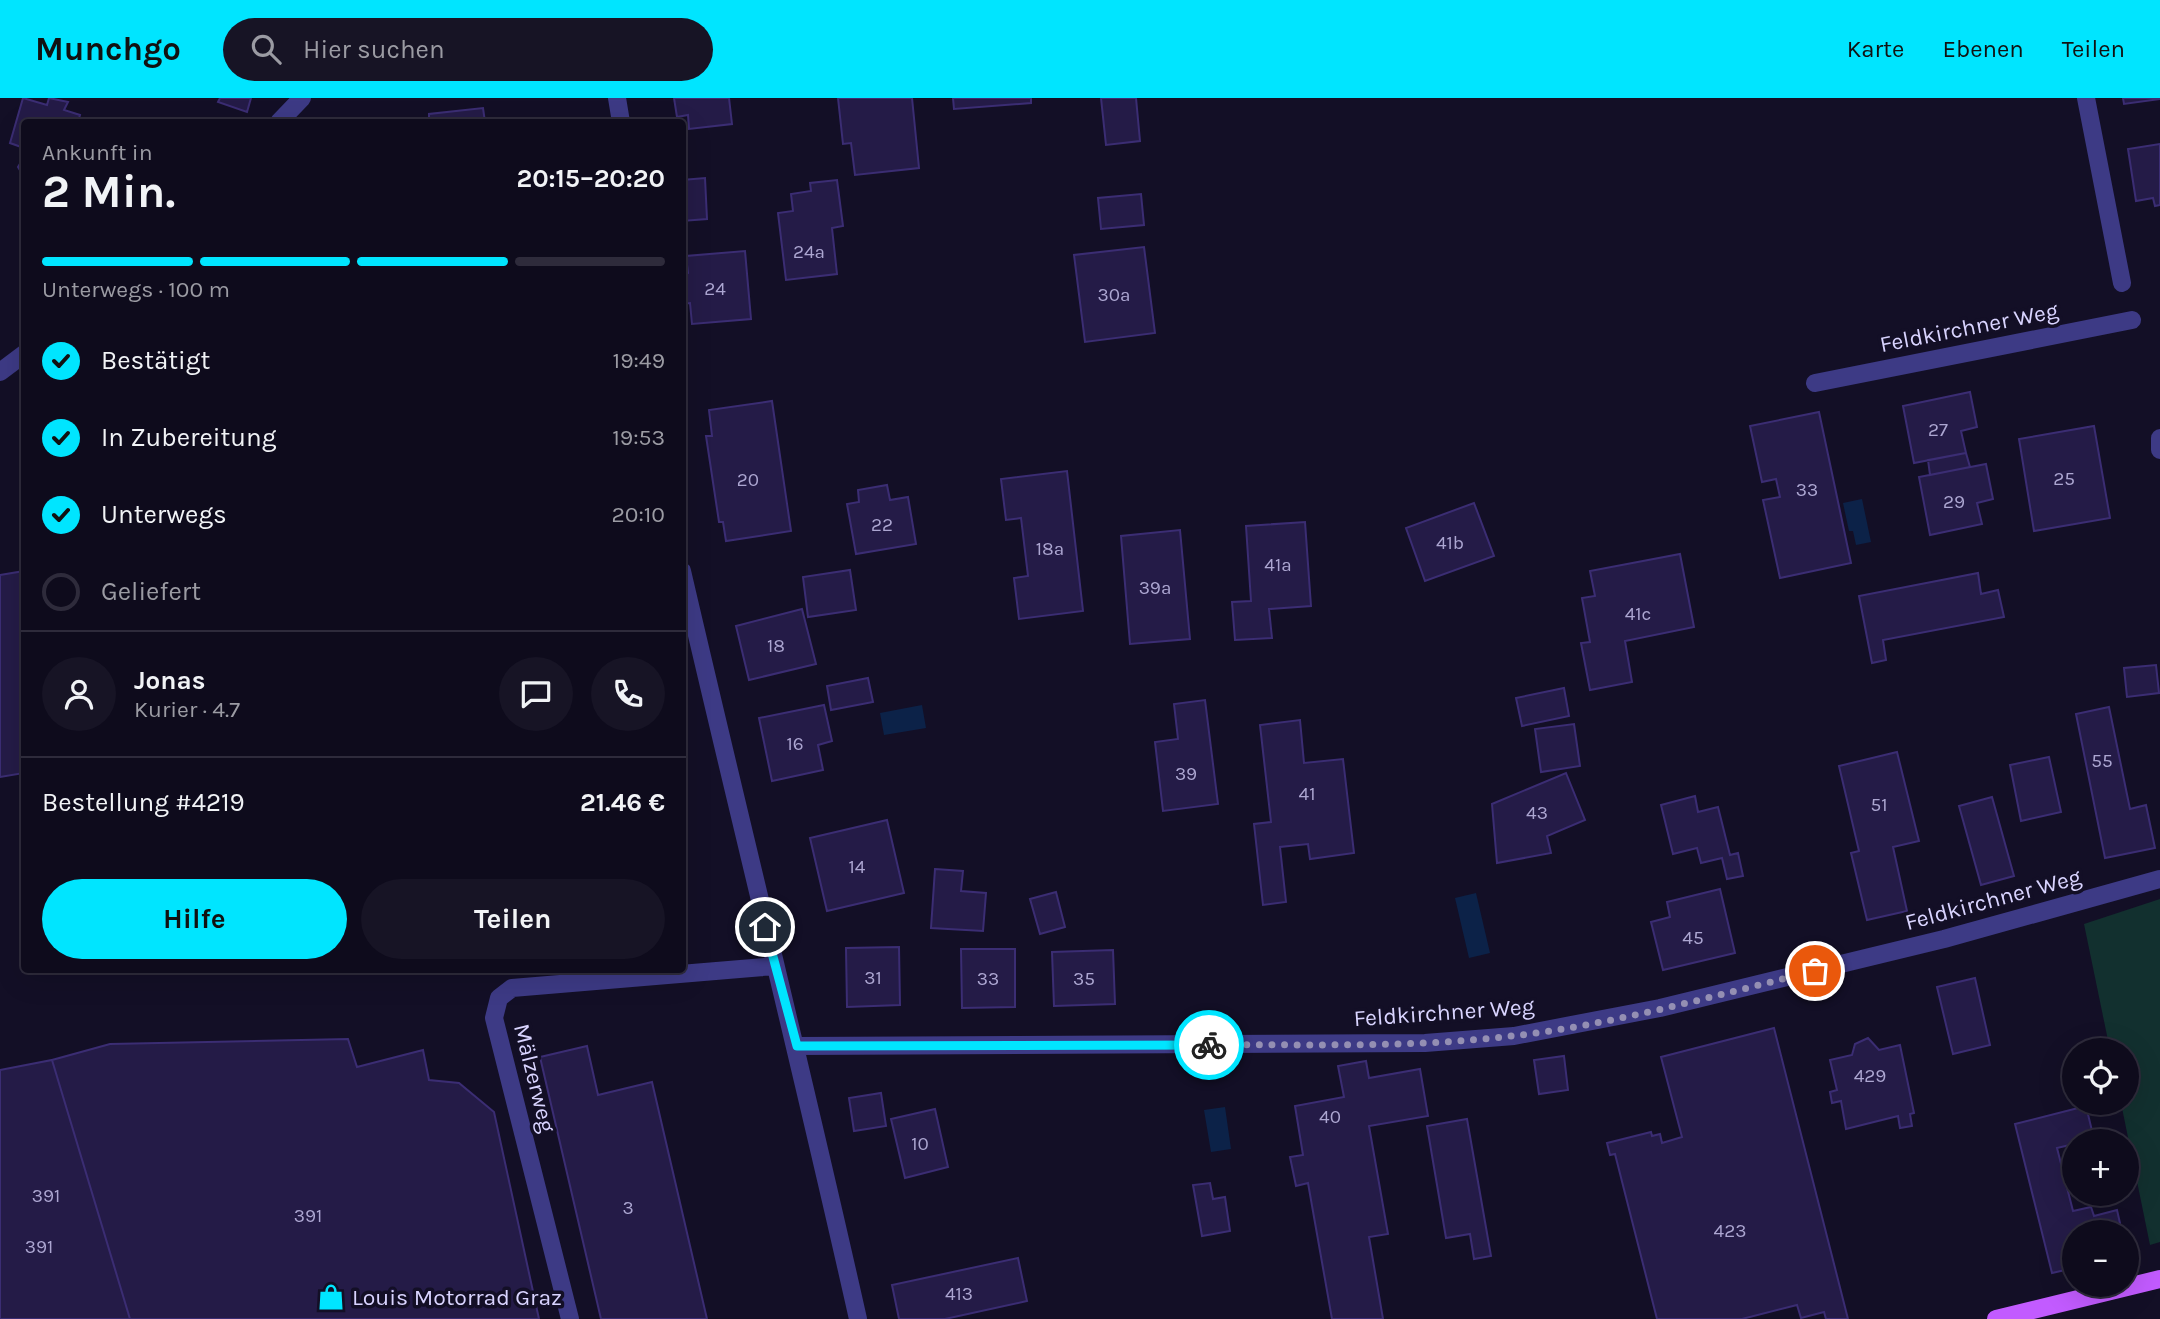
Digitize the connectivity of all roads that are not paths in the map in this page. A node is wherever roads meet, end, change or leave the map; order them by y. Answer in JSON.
{"nodes":[{"id":1,"x":302,"y":98,"type":"edge"},
{"id":2,"x":617,"y":98,"type":"edge"},
{"id":3,"x":2086,"y":98,"type":"edge"},
{"id":4,"x":282,"y":119,"type":"edge"},
{"id":5,"x":620,"y":119,"type":"edge"},
{"id":6,"x":2122,"y":283,"type":"dead end"},
{"id":7,"x":2132,"y":320,"type":"dead end"},
{"id":8,"x":21,"y":357,"type":"edge"},
{"id":9,"x":0,"y":372,"type":"edge"},
{"id":10,"x":1815,"y":383,"type":"dead end"},
{"id":11,"x":2160,"y":438,"type":"edge"},
{"id":12,"x":2160,"y":450,"type":"edge"},
{"id":13,"x":686,"y":588,"type":"edge"},
{"id":14,"x":2160,"y":879,"type":"edge"},
{"id":15,"x":775,"y":966,"type":"junction"},
{"id":16,"x":797,"y":1046,"type":"junction"},
{"id":17,"x":2160,"y":1279,"type":"edge"},
{"id":18,"x":570,"y":1319,"type":"edge"},
{"id":19,"x":858,"y":1319,"type":"edge"},
{"id":20,"x":1996,"y":1319,"type":"edge"}],
"edges":[{"from":1,"to":4,"type":"street"},
{"from":2,"to":5,"type":"street"},
{"from":3,"to":6,"type":"street"},
{"from":7,"to":10,"type":"street","name":"Feldkirchner Weg"},
{"from":8,"to":9,"type":"street"},
{"from":11,"to":12,"type":"street"},
{"from":13,"to":15,"type":"street"},
{"from":14,"to":16,"type":"street","name":"Feldkirchner Weg"},
{"from":15,"to":16,"type":"street"},
{"from":15,"to":18,"type":"street","name":"Mälzerweg"},
{"from":16,"to":19,"type":"street"},
{"from":17,"to":20,"type":"main road"}]}
